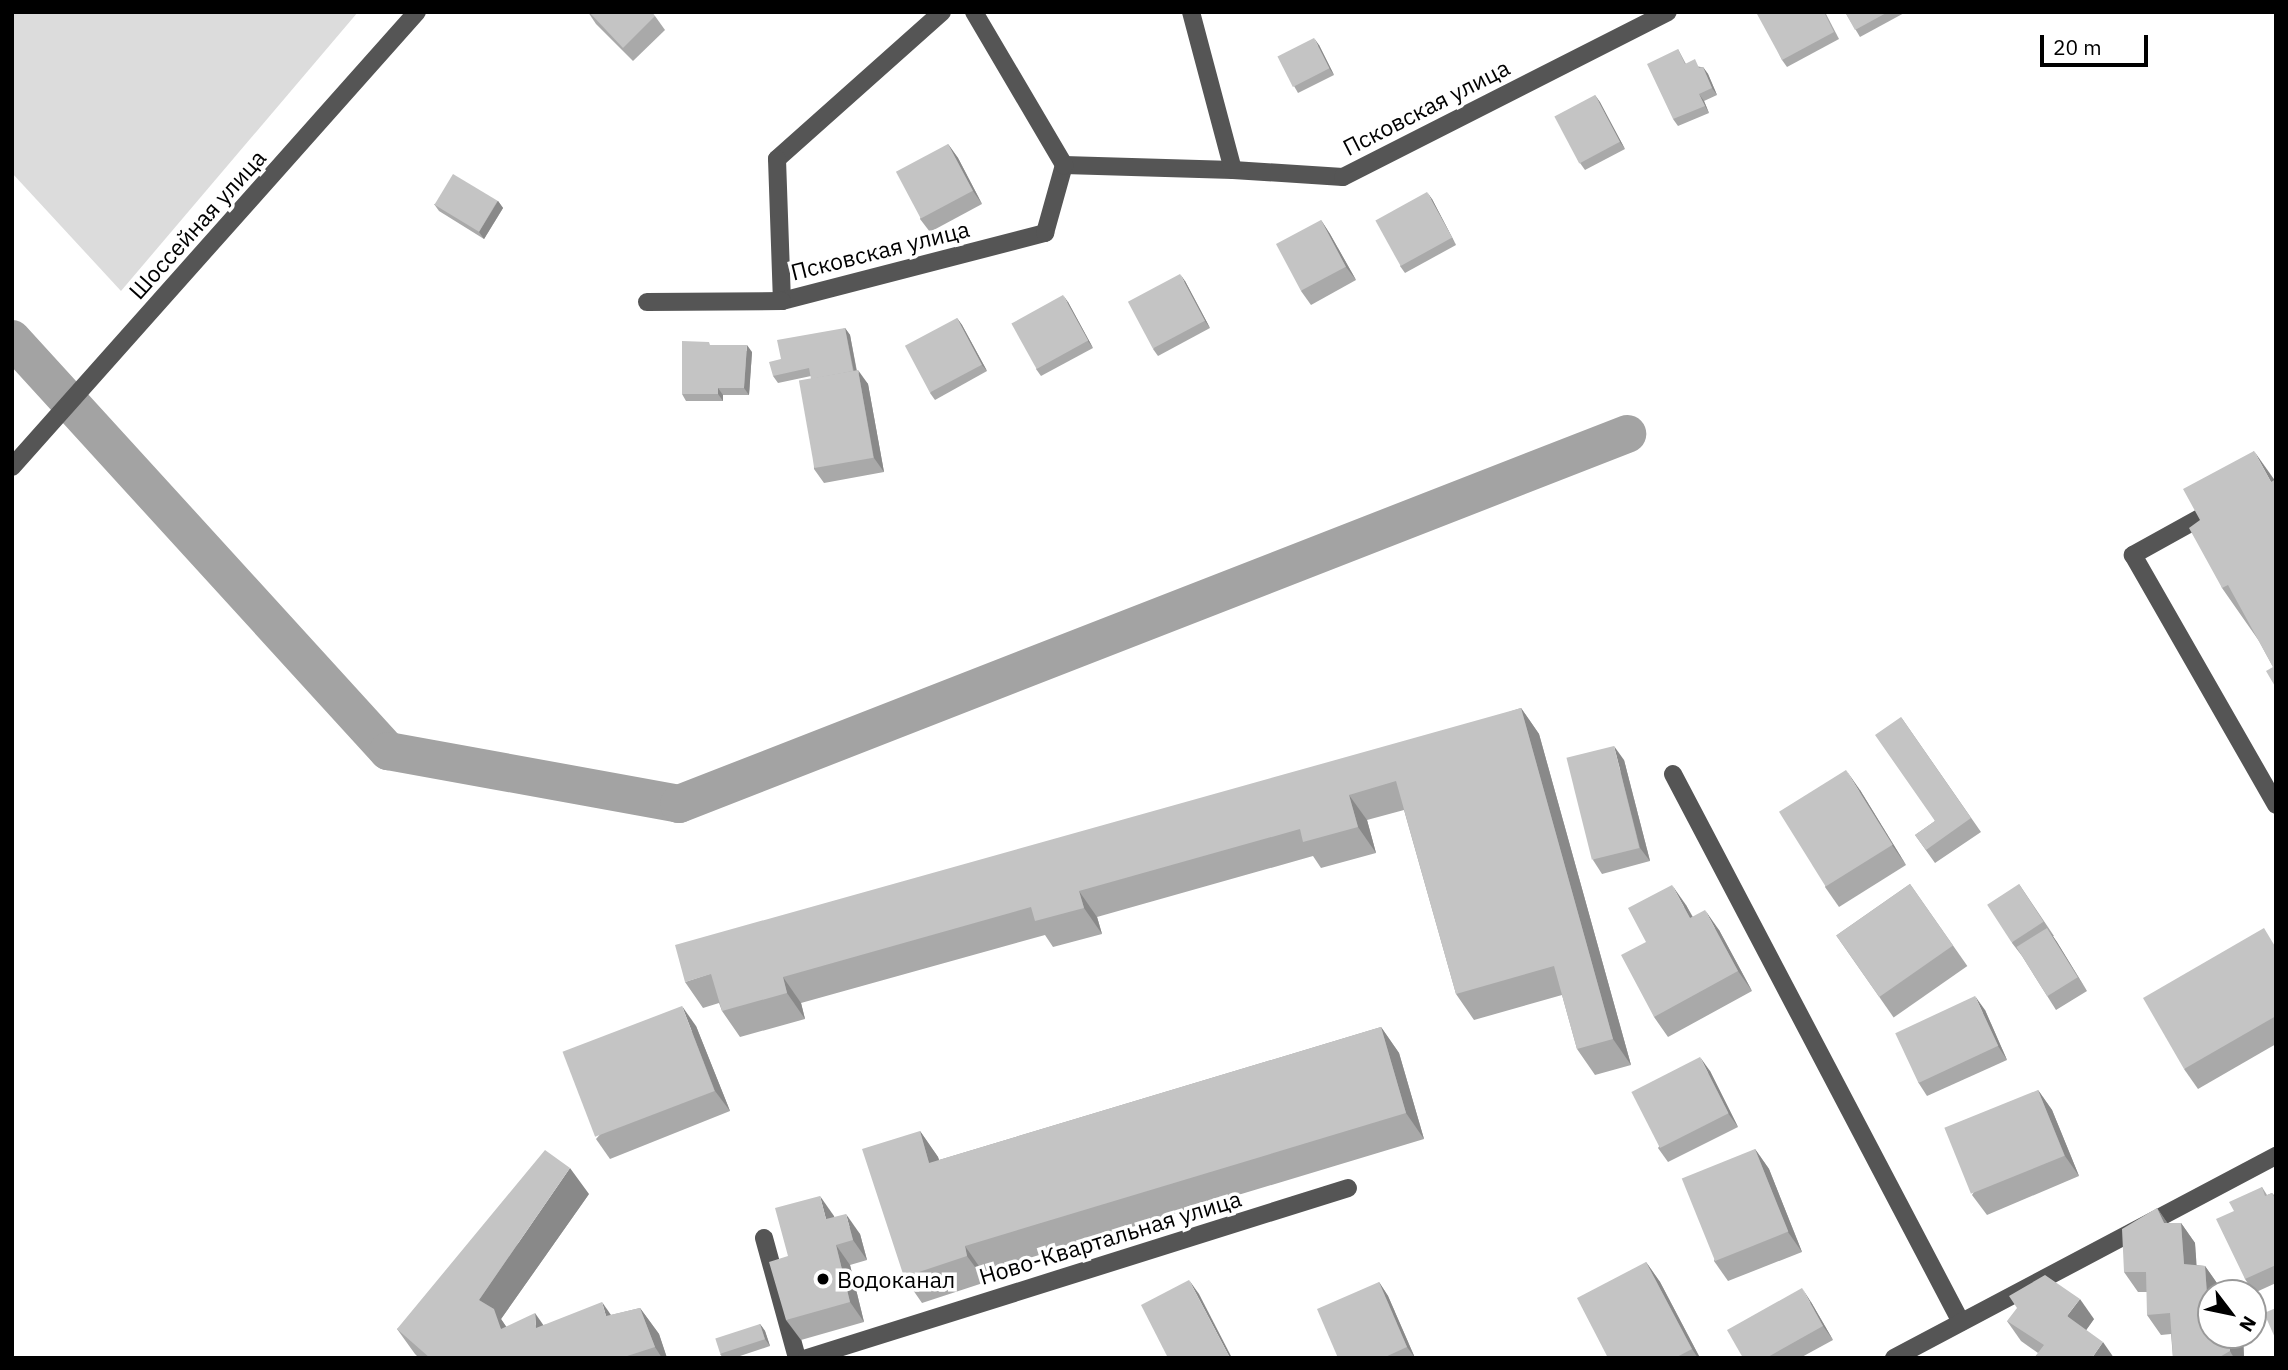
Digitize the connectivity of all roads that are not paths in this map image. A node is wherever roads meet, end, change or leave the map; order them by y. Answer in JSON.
{"nodes":[{"id":1,"x":417,"y":12,"type":"edge"},
{"id":2,"x":942,"y":12,"type":"edge"},
{"id":3,"x":974,"y":12,"type":"edge"},
{"id":4,"x":1191,"y":12,"type":"edge"},
{"id":5,"x":1668,"y":12,"type":"edge"},
{"id":6,"x":1064,"y":166,"type":"junction"},
{"id":7,"x":1233,"y":170,"type":"junction"},
{"id":8,"x":782,"y":301,"type":"junction"},
{"id":9,"x":648,"y":302,"type":"dead end"},
{"id":10,"x":15,"y":464,"type":"edge"},
{"id":11,"x":2207,"y":514,"type":"edge"},
{"id":12,"x":1672,"y":774,"type":"dead end"},
{"id":13,"x":2276,"y":804,"type":"edge"},
{"id":14,"x":2276,"y":1156,"type":"edge"},
{"id":15,"x":1348,"y":1188,"type":"dead end"},
{"id":16,"x":764,"y":1238,"type":"dead end"},
{"id":17,"x":1961,"y":1322,"type":"junction"},
{"id":18,"x":797,"y":1358,"type":"edge"},
{"id":19,"x":807,"y":1358,"type":"edge"},
{"id":20,"x":1894,"y":1358,"type":"edge"}],
"edges":[{"from":1,"to":10,"type":"street","name":"Шоссейная улица"},
{"from":2,"to":8,"type":"street","name":"Псковская улица"},
{"from":3,"to":6,"type":"street"},
{"from":4,"to":7,"type":"street"},
{"from":5,"to":7,"type":"street","name":"Псковская улица"},
{"from":6,"to":7,"type":"street","name":"Псковская улица"},
{"from":6,"to":8,"type":"street","name":"Псковская улица"},
{"from":8,"to":9,"type":"street","name":"Псковская улица"},
{"from":11,"to":13,"type":"street"},
{"from":12,"to":17,"type":"street"},
{"from":14,"to":17,"type":"street"},
{"from":15,"to":19,"type":"street","name":"Ново-Квартальная улица"},
{"from":16,"to":18,"type":"street"},
{"from":17,"to":20,"type":"street"}]}
